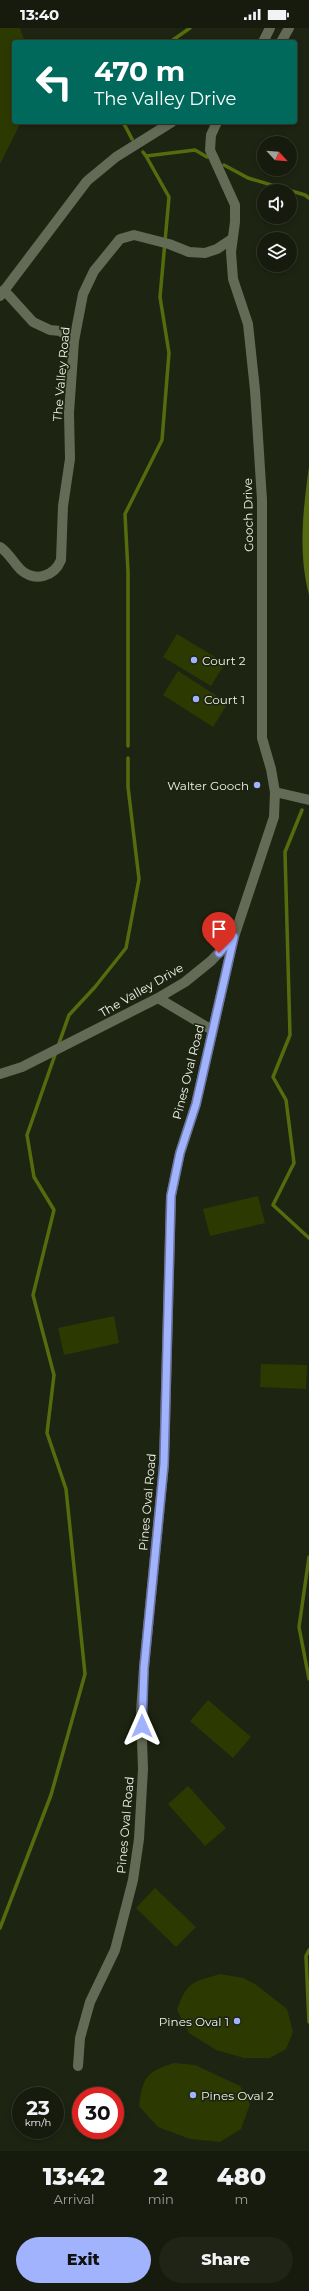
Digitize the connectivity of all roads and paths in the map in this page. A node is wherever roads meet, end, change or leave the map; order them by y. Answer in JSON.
{"nodes":[{"id":1,"x":270,"y":28,"type":"edge"},
{"id":2,"x":289,"y":28,"type":"edge"},
{"id":3,"x":264,"y":40,"type":"edge"},
{"id":4,"x":282,"y":40,"type":"edge"},
{"id":5,"x":169,"y":124,"type":"edge"},
{"id":6,"x":216,"y":124,"type":"edge"},
{"id":7,"x":232,"y":239,"type":"junction"},
{"id":8,"x":2,"y":293,"type":"edge"},
{"id":9,"x":74,"y":341,"type":"junction"},
{"id":10,"x":0,"y":547,"type":"edge"},
{"id":11,"x":275,"y":792,"type":"junction"},
{"id":12,"x":309,"y":800,"type":"edge"},
{"id":13,"x":234,"y":937,"type":"junction"},
{"id":14,"x":158,"y":998,"type":"junction"},
{"id":15,"x":212,"y":1030,"type":"junction"},
{"id":16,"x":0,"y":1074,"type":"edge"},
{"id":17,"x":78,"y":2066,"type":"dead end"}],
"edges":[{"from":1,"to":3,"type":"street"},
{"from":2,"to":4,"type":"street"},
{"from":5,"to":8,"type":"street"},
{"from":6,"to":7,"type":"street","name":"Gooch Drive"},
{"from":7,"to":9,"type":"street","name":"The Valley Road"},
{"from":7,"to":11,"type":"street","name":"Gooch Drive"},
{"from":8,"to":9,"type":"street"},
{"from":9,"to":10,"type":"street","name":"The Valley Road"},
{"from":11,"to":12,"type":"street"},
{"from":11,"to":13,"type":"street","name":"The Valley Drive"},
{"from":13,"to":14,"type":"street","name":"The Valley Drive"},
{"from":13,"to":15,"type":"street","name":"Pines Oval Road"},
{"from":14,"to":15,"type":"street"},
{"from":14,"to":16,"type":"street","name":"The Valley Drive"},
{"from":15,"to":17,"type":"street","name":"Pines Oval Road"}]}
